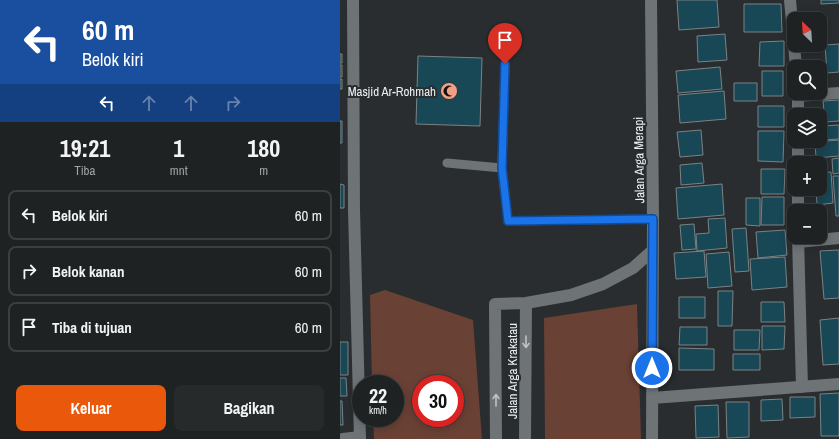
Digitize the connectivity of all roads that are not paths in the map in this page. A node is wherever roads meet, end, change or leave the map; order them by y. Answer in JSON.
{"nodes":[{"id":1,"x":353,"y":0,"type":"edge"},
{"id":2,"x":651,"y":0,"type":"edge"},
{"id":3,"x":790,"y":0,"type":"edge"},
{"id":4,"x":791,"y":12,"type":"edge"},
{"id":5,"x":505,"y":64,"type":"dead end"},
{"id":6,"x":827,"y":93,"type":"edge"},
{"id":7,"x":839,"y":93,"type":"edge"},
{"id":8,"x":447,"y":163,"type":"dead end"},
{"id":9,"x":502,"y":168,"type":"junction"},
{"id":10,"x":653,"y":219,"type":"junction"},
{"id":11,"x":827,"y":238,"type":"edge"},
{"id":12,"x":839,"y":238,"type":"edge"},
{"id":13,"x":798,"y":244,"type":"edge"},
{"id":14,"x":652,"y":251,"type":"junction"},
{"id":15,"x":526,"y":303,"type":"junction"},
{"id":16,"x":839,"y":384,"type":"edge"},
{"id":17,"x":802,"y":387,"type":"junction"},
{"id":18,"x":652,"y":398,"type":"junction"},
{"id":19,"x":360,"y":438,"type":"edge"},
{"id":20,"x":343,"y":439,"type":"edge"},
{"id":21,"x":496,"y":439,"type":"edge"},
{"id":22,"x":526,"y":439,"type":"edge"},
{"id":23,"x":652,"y":439,"type":"edge"}],
"edges":[{"from":1,"to":19,"type":"street"},
{"from":2,"to":10,"type":"street","name":"Jalan Arga Merapi"},
{"from":3,"to":4,"type":"street"},
{"from":5,"to":9,"type":"lane"},
{"from":6,"to":7,"type":"street"},
{"from":8,"to":9,"type":"lane"},
{"from":9,"to":10,"type":"lane"},
{"from":10,"to":14,"type":"street","name":"Jalan Arga Merapi"},
{"from":11,"to":12,"type":"street"},
{"from":13,"to":17,"type":"street"},
{"from":14,"to":15,"type":"street"},
{"from":14,"to":18,"type":"street","name":"Jalan Arga Merapi"},
{"from":21,"to":15,"type":"street","name":"Jalan Arga Krakatau","one_way":true},
{"from":15,"to":22,"type":"street","name":"Jalan Arga Krakatau","one_way":true},
{"from":16,"to":17,"type":"street"},
{"from":17,"to":18,"type":"street"},
{"from":18,"to":23,"type":"street","name":"Jalan Arga Merapi"},
{"from":19,"to":20,"type":"street"}]}
